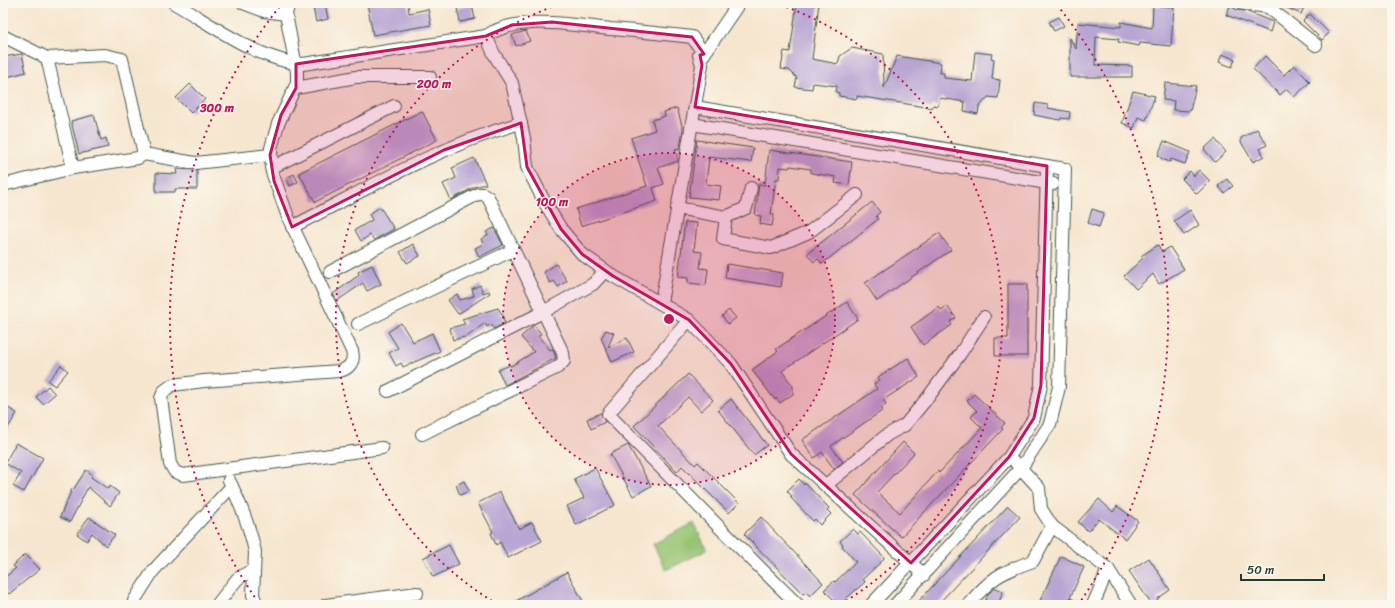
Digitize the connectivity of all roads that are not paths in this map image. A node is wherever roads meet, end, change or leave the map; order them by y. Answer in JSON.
{"nodes":[{"id":1,"x":174,"y":3,"type":"edge"},
{"id":2,"x":243,"y":3,"type":"edge"},
{"id":3,"x":739,"y":3,"type":"edge"},
{"id":4,"x":1238,"y":3,"type":"edge"},
{"id":5,"x":287,"y":9,"type":"edge"},
{"id":6,"x":3,"y":36,"type":"edge"},
{"id":7,"x":486,"y":36,"type":"junction"},
{"id":8,"x":1316,"y":45,"type":"dead end"},
{"id":9,"x":704,"y":54,"type":"junction"},
{"id":10,"x":47,"y":58,"type":"junction"},
{"id":11,"x":296,"y":64,"type":"junction"},
{"id":12,"x":430,"y":77,"type":"dead end"},
{"id":13,"x":296,"y":88,"type":"junction"},
{"id":14,"x":394,"y":106,"type":"dead end"},
{"id":15,"x":695,"y":107,"type":"junction"},
{"id":16,"x":521,"y":123,"type":"junction"},
{"id":17,"x":692,"y":124,"type":"junction"},
{"id":18,"x":144,"y":154,"type":"junction"},
{"id":19,"x":270,"y":155,"type":"junction"},
{"id":20,"x":1047,"y":166,"type":"junction"},
{"id":21,"x":73,"y":168,"type":"junction"},
{"id":22,"x":271,"y":168,"type":"junction"},
{"id":23,"x":1047,"y":183,"type":"junction"},
{"id":24,"x":3,"y":184,"type":"edge"},
{"id":25,"x":1064,"y":186,"type":"junction"},
{"id":26,"x":751,"y":188,"type":"dead end"},
{"id":27,"x":857,"y":195,"type":"dead end"},
{"id":28,"x":677,"y":208,"type":"junction"},
{"id":29,"x":726,"y":216,"type":"junction"},
{"id":30,"x":292,"y":227,"type":"junction"},
{"id":31,"x":513,"y":250,"type":"junction"},
{"id":32,"x":606,"y":271,"type":"junction"},
{"id":33,"x":330,"y":272,"type":"dead end"},
{"id":34,"x":661,"y":303,"type":"junction"},
{"id":35,"x":543,"y":312,"type":"junction"},
{"id":36,"x":984,"y":317,"type":"dead end"},
{"id":37,"x":689,"y":320,"type":"junction"},
{"id":38,"x":358,"y":324,"type":"dead end"},
{"id":39,"x":388,"y":391,"type":"dead end"},
{"id":40,"x":422,"y":434,"type":"dead end"},
{"id":41,"x":382,"y":448,"type":"dead end"},
{"id":42,"x":1009,"y":457,"type":"junction"},
{"id":43,"x":1021,"y":468,"type":"junction"},
{"id":44,"x":224,"y":470,"type":"junction"},
{"id":45,"x":826,"y":485,"type":"junction"},
{"id":46,"x":232,"y":486,"type":"junction"},
{"id":47,"x":1052,"y":526,"type":"junction"},
{"id":48,"x":911,"y":563,"type":"junction"},
{"id":49,"x":254,"y":569,"type":"junction"},
{"id":50,"x":1108,"y":569,"type":"junction"},
{"id":51,"x":924,"y":575,"type":"junction"},
{"id":52,"x":417,"y":593,"type":"dead end"},
{"id":53,"x":134,"y":601,"type":"dead end"},
{"id":54,"x":217,"y":605,"type":"edge"},
{"id":55,"x":257,"y":605,"type":"edge"},
{"id":56,"x":326,"y":605,"type":"edge"},
{"id":57,"x":798,"y":605,"type":"edge"},
{"id":58,"x":871,"y":605,"type":"edge"},
{"id":59,"x":895,"y":605,"type":"edge"},
{"id":60,"x":968,"y":605,"type":"edge"},
{"id":61,"x":1093,"y":605,"type":"edge"},
{"id":62,"x":1131,"y":605,"type":"edge"}],
"edges":[{"from":1,"to":11,"type":"street"},
{"from":2,"to":5,"type":"street"},
{"from":3,"to":9,"type":"street"},
{"from":4,"to":8,"type":"street"},
{"from":5,"to":11,"type":"street"},
{"from":6,"to":10,"type":"street"},
{"from":7,"to":9,"type":"street"},
{"from":7,"to":11,"type":"street"},
{"from":7,"to":16,"type":"street"},
{"from":9,"to":15,"type":"street"},
{"from":10,"to":18,"type":"street"},
{"from":10,"to":21,"type":"street"},
{"from":11,"to":13,"type":"street"},
{"from":12,"to":13,"type":"street"},
{"from":13,"to":19,"type":"street"},
{"from":14,"to":22,"type":"street"},
{"from":15,"to":17,"type":"street"},
{"from":15,"to":20,"type":"street"},
{"from":16,"to":30,"type":"street"},
{"from":16,"to":32,"type":"street"},
{"from":17,"to":23,"type":"street"},
{"from":17,"to":28,"type":"street"},
{"from":18,"to":19,"type":"street"},
{"from":18,"to":21,"type":"street"},
{"from":19,"to":22,"type":"street"},
{"from":20,"to":23,"type":"street"},
{"from":20,"to":25,"type":"street"},
{"from":21,"to":24,"type":"street"},
{"from":22,"to":30,"type":"street"},
{"from":23,"to":25,"type":"street"},
{"from":23,"to":42,"type":"street"},
{"from":25,"to":43,"type":"street"},
{"from":26,"to":29,"type":"street"},
{"from":27,"to":29,"type":"street"},
{"from":28,"to":29,"type":"street"},
{"from":28,"to":34,"type":"street"},
{"from":30,"to":44,"type":"street"},
{"from":31,"to":33,"type":"street"},
{"from":31,"to":35,"type":"street"},
{"from":31,"to":38,"type":"street"},
{"from":32,"to":34,"type":"street"},
{"from":32,"to":35,"type":"street"},
{"from":34,"to":37,"type":"street"},
{"from":35,"to":39,"type":"street"},
{"from":35,"to":40,"type":"street"},
{"from":36,"to":45,"type":"street"},
{"from":37,"to":45,"type":"street"},
{"from":37,"to":57,"type":"street"},
{"from":41,"to":44,"type":"street"},
{"from":42,"to":43,"type":"street"},
{"from":42,"to":48,"type":"street"},
{"from":43,"to":47,"type":"street"},
{"from":43,"to":51,"type":"street"},
{"from":44,"to":46,"type":"street"},
{"from":45,"to":48,"type":"street"},
{"from":46,"to":49,"type":"street"},
{"from":46,"to":53,"type":"street"},
{"from":47,"to":50,"type":"street"},
{"from":47,"to":60,"type":"street"},
{"from":48,"to":51,"type":"street"},
{"from":48,"to":58,"type":"street"},
{"from":49,"to":54,"type":"street"},
{"from":49,"to":55,"type":"street"},
{"from":50,"to":61,"type":"street"},
{"from":50,"to":62,"type":"street"},
{"from":51,"to":59,"type":"street"},
{"from":52,"to":56,"type":"street"}]}
